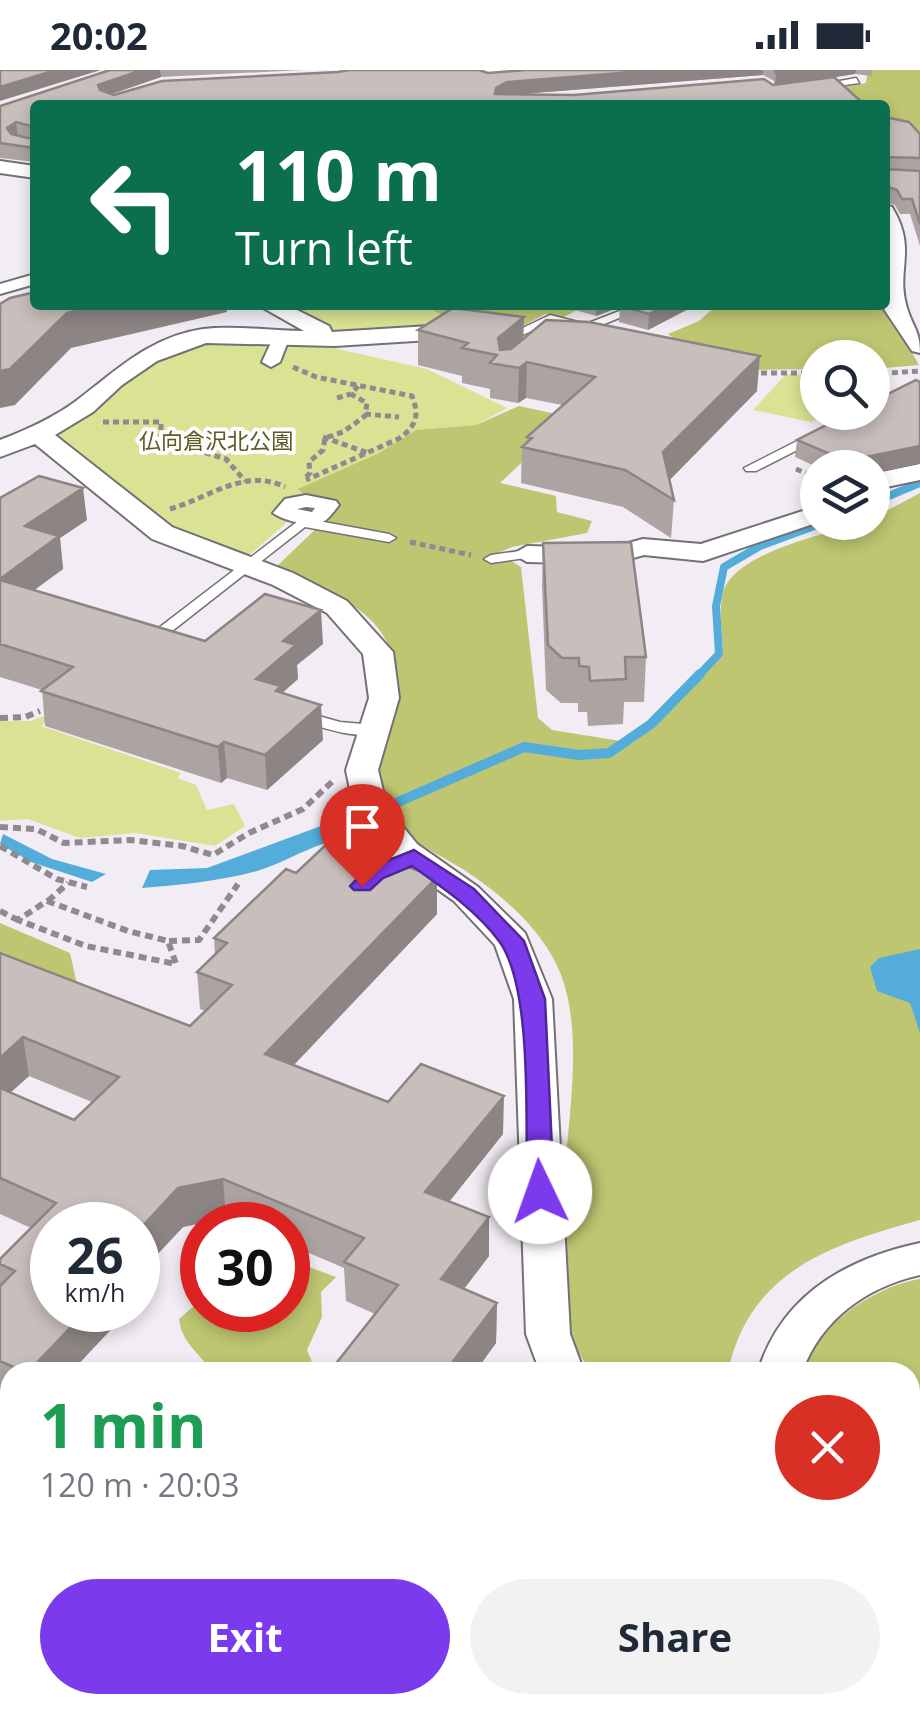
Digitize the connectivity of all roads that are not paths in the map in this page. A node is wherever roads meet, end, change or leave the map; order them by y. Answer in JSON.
{"nodes":[{"id":1,"x":482,"y":70,"type":"edge"},
{"id":2,"x":580,"y":70,"type":"edge"},
{"id":3,"x":552,"y":76,"type":"edge"},
{"id":4,"x":856,"y":81,"type":"dead end"},
{"id":5,"x":810,"y":87,"type":"edge"},
{"id":6,"x":0,"y":168,"type":"edge"},
{"id":7,"x":30,"y":171,"type":"edge"},
{"id":8,"x":890,"y":221,"type":"edge"},
{"id":9,"x":30,"y":280,"type":"edge"},
{"id":10,"x":0,"y":289,"type":"edge"},
{"id":11,"x":279,"y":310,"type":"edge"},
{"id":12,"x":632,"y":310,"type":"edge"},
{"id":13,"x":512,"y":336,"type":"junction"},
{"id":14,"x":335,"y":338,"type":"junction"},
{"id":15,"x":920,"y":346,"type":"edge"},
{"id":16,"x":582,"y":348,"type":"edge"},
{"id":17,"x":822,"y":430,"type":"edge"},
{"id":18,"x":38,"y":434,"type":"junction"},
{"id":19,"x":0,"y":449,"type":"edge"},
{"id":20,"x":771,"y":459,"type":"junction"},
{"id":21,"x":790,"y":467,"type":"road end"},
{"id":22,"x":752,"y":468,"type":"dead end"},
{"id":23,"x":920,"y":472,"type":"edge"},
{"id":24,"x":890,"y":478,"type":"edge"},
{"id":25,"x":800,"y":520,"type":"edge"},
{"id":26,"x":389,"y":538,"type":"road end"},
{"id":27,"x":526,"y":554,"type":"joint"},
{"id":28,"x":491,"y":559,"type":"road end"},
{"id":29,"x":249,"y":566,"type":"junction"},
{"id":30,"x":144,"y":646,"type":"edge"},
{"id":31,"x":296,"y":714,"type":"edge"},
{"id":32,"x":374,"y":730,"type":"junction"},
{"id":33,"x":920,"y":1260,"type":"edge"},
{"id":34,"x":558,"y":1362,"type":"edge"},
{"id":35,"x":784,"y":1362,"type":"edge"}],
"edges":[{"from":1,"to":3,"type":"street"},
{"from":2,"to":3,"type":"street"},
{"from":4,"to":5,"type":"lane"},
{"from":6,"to":7,"type":"street"},
{"from":8,"to":15,"type":"street"},
{"from":9,"to":10,"type":"street"},
{"from":11,"to":14,"type":"street"},
{"from":12,"to":13,"type":"lane"},
{"from":13,"to":14,"type":"street"},
{"from":13,"to":16,"type":"street"},
{"from":14,"to":18,"type":"street"},
{"from":17,"to":20,"type":"lane"},
{"from":18,"to":19,"type":"street"},
{"from":18,"to":29,"type":"street"},
{"from":20,"to":21,"type":"lane"},
{"from":20,"to":22,"type":"lane"},
{"from":23,"to":24,"type":"street"},
{"from":25,"to":27,"type":"street"},
{"from":26,"to":29,"type":"lane"},
{"from":27,"to":28,"type":"lane"},
{"from":29,"to":30,"type":"lane"},
{"from":29,"to":32,"type":"street"},
{"from":31,"to":32,"type":"lane"},
{"from":32,"to":34,"type":"street"},
{"from":33,"to":35,"type":"street"}]}
